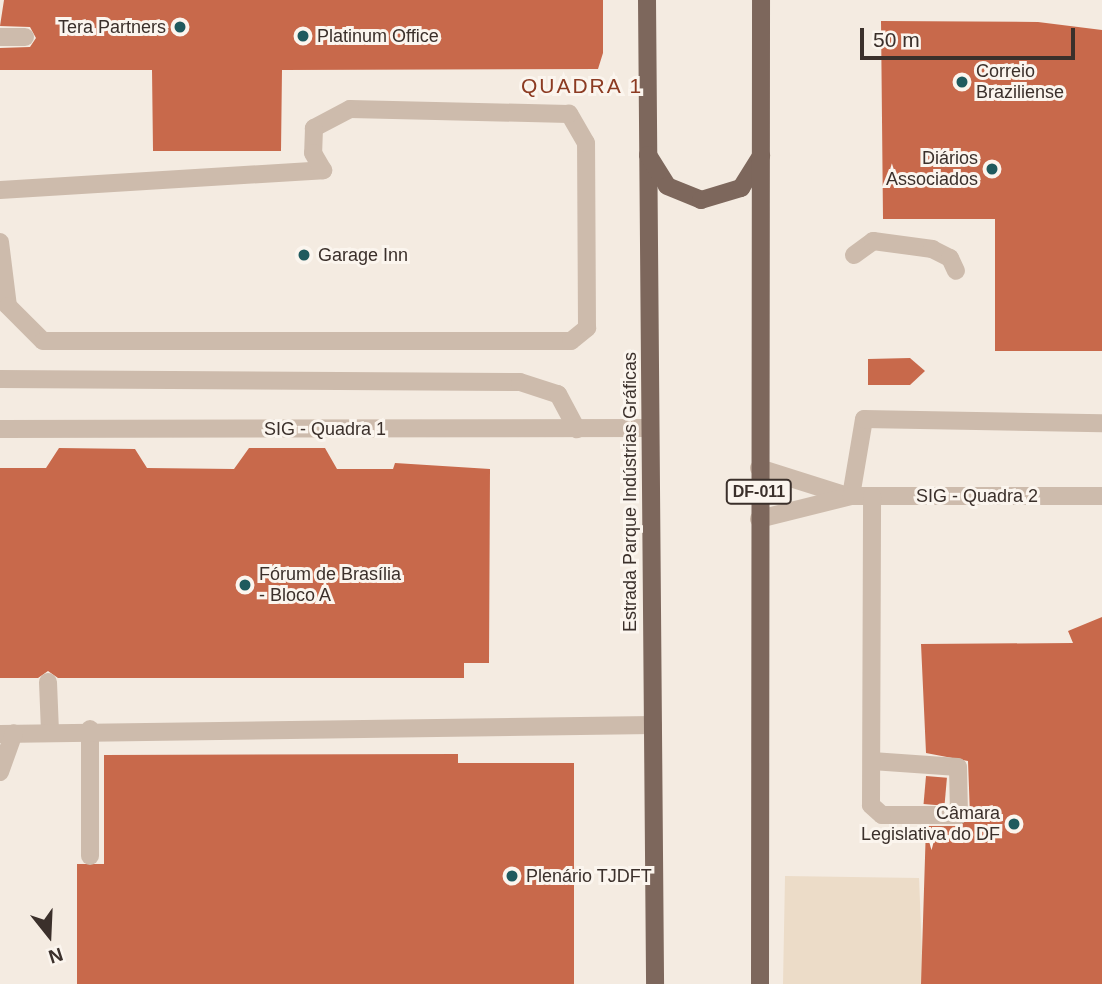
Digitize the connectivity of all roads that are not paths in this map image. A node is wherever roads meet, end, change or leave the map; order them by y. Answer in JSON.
{"nodes":[{"id":1,"x":647,"y":0,"type":"edge"},
{"id":2,"x":761,"y":0,"type":"edge"},
{"id":3,"x":0,"y":37,"type":"edge"},
{"id":4,"x":25,"y":37,"type":"dead end"},
{"id":5,"x":648,"y":155,"type":"junction"},
{"id":6,"x":761,"y":156,"type":"junction"},
{"id":7,"x":0,"y":190,"type":"edge"},
{"id":8,"x":0,"y":242,"type":"edge"},
{"id":9,"x":854,"y":255,"type":"dead end"},
{"id":10,"x":1,"y":262,"type":"edge"},
{"id":11,"x":956,"y":271,"type":"dead end"},
{"id":12,"x":0,"y":379,"type":"edge"},
{"id":13,"x":1102,"y":423,"type":"edge"},
{"id":14,"x":650,"y":428,"type":"junction"},
{"id":15,"x":0,"y":429,"type":"edge"},
{"id":16,"x":577,"y":429,"type":"junction"},
{"id":17,"x":759,"y":468,"type":"junction"},
{"id":18,"x":851,"y":496,"type":"junction"},
{"id":19,"x":872,"y":496,"type":"junction"},
{"id":20,"x":1102,"y":496,"type":"edge"},
{"id":21,"x":759,"y":519,"type":"junction"},
{"id":22,"x":48,"y":682,"type":"dead end"},
{"id":23,"x":653,"y":725,"type":"junction"},
{"id":24,"x":90,"y":729,"type":"junction"},
{"id":25,"x":50,"y":730,"type":"junction"},
{"id":26,"x":7,"y":734,"type":"edge"},
{"id":27,"x":872,"y":761,"type":"junction"},
{"id":28,"x":0,"y":772,"type":"edge"},
{"id":29,"x":90,"y":856,"type":"dead end"},
{"id":30,"x":655,"y":984,"type":"edge"},
{"id":31,"x":760,"y":984,"type":"edge"}],
"edges":[{"from":1,"to":5,"type":"main road","name":"Estrada Parque Indústrias Gráficas"},
{"from":2,"to":6,"type":"main road","number":"DF-011"},
{"from":3,"to":4,"type":"street"},
{"from":5,"to":6,"type":"main road"},
{"from":5,"to":14,"type":"main road","name":"Estrada Parque Indústrias Gráficas"},
{"from":6,"to":17,"type":"main road","number":"DF-011"},
{"from":7,"to":10,"type":"street"},
{"from":8,"to":10,"type":"street"},
{"from":9,"to":11,"type":"street"},
{"from":12,"to":16,"type":"street"},
{"from":13,"to":18,"type":"street"},
{"from":14,"to":16,"type":"street","name":"SIG - Quadra 1"},
{"from":14,"to":23,"type":"main road","name":"Estrada Parque Indústrias Gráficas"},
{"from":15,"to":16,"type":"street","name":"SIG - Quadra 1"},
{"from":17,"to":18,"type":"street","name":"SIG - Quadra 2"},
{"from":17,"to":21,"type":"main road","number":"DF-011"},
{"from":18,"to":19,"type":"street","name":"SIG - Quadra 2"},
{"from":18,"to":21,"type":"street","name":"SIG - Quadra 2"},
{"from":19,"to":20,"type":"street","name":"SIG - Quadra 2"},
{"from":19,"to":27,"type":"street"},
{"from":21,"to":31,"type":"main road","number":"DF-011"},
{"from":22,"to":25,"type":"street"},
{"from":23,"to":24,"type":"street"},
{"from":23,"to":30,"type":"main road","name":"Estrada Parque Indústrias Gráficas"},
{"from":24,"to":25,"type":"street"},
{"from":24,"to":29,"type":"street"},
{"from":25,"to":26,"type":"street"},
{"from":26,"to":28,"type":"street"},
{"from":27,"to":27,"type":"street"}]}
